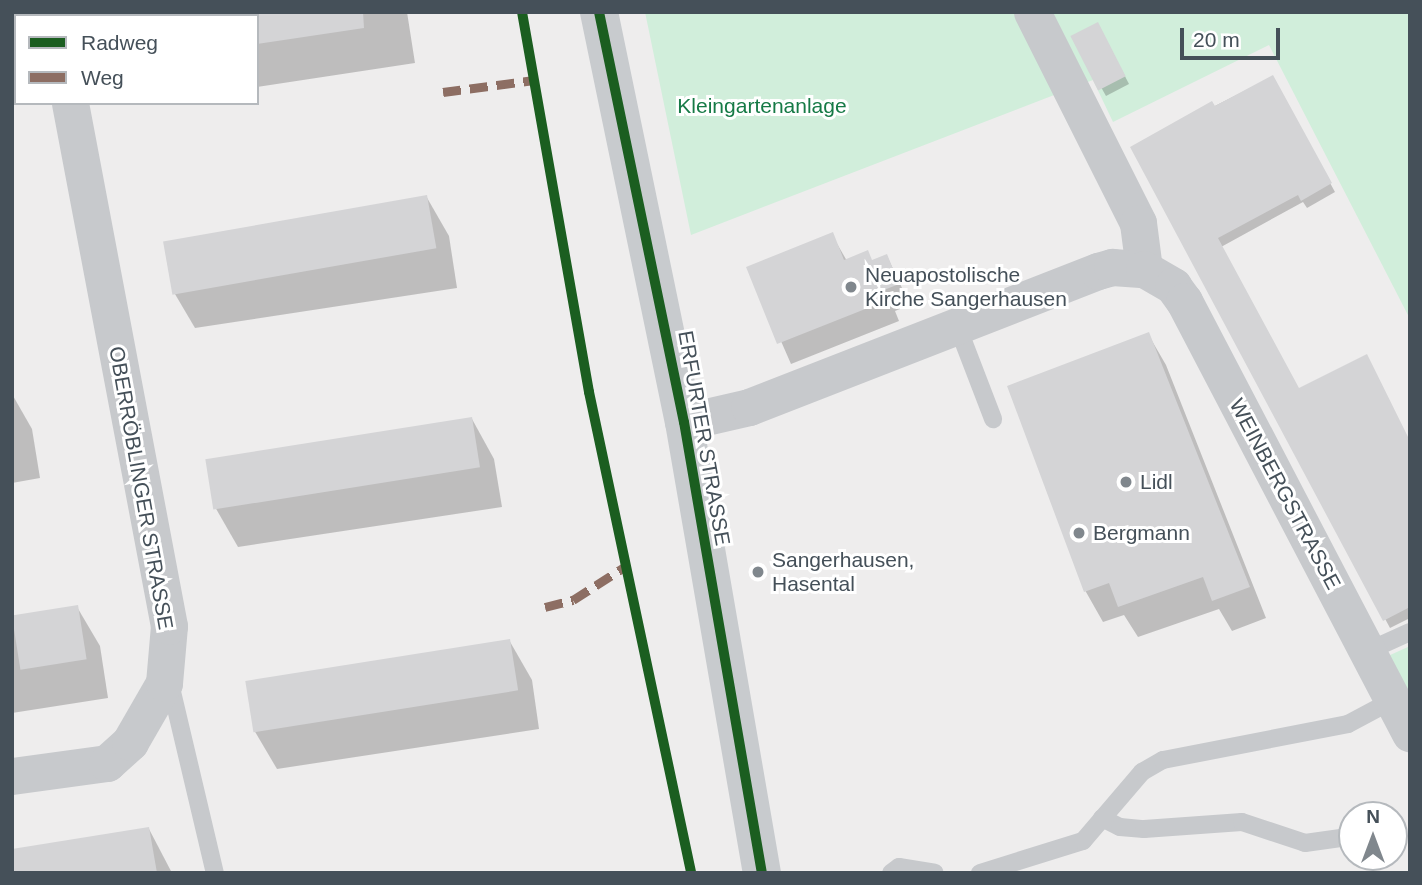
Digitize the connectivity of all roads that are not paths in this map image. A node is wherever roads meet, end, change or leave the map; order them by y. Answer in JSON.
{"nodes":[{"id":1,"x":599,"y":12,"type":"edge"},
{"id":2,"x":1032,"y":12,"type":"edge"},
{"id":3,"x":69,"y":105,"type":"edge"},
{"id":4,"x":1144,"y":268,"type":"junction"},
{"id":5,"x":957,"y":325,"type":"junction"},
{"id":6,"x":993,"y":419,"type":"dead end"},
{"id":7,"x":684,"y":422,"type":"junction"},
{"id":8,"x":1410,"y":632,"type":"edge"},
{"id":9,"x":1367,"y":651,"type":"junction"},
{"id":10,"x":166,"y":667,"type":"junction"},
{"id":11,"x":1392,"y":700,"type":"junction"},
{"id":12,"x":1410,"y":734,"type":"edge"},
{"id":13,"x":12,"y":776,"type":"edge"},
{"id":14,"x":1102,"y":818,"type":"junction"},
{"id":15,"x":1338,"y":838,"type":"edge"},
{"id":16,"x":215,"y":873,"type":"edge"},
{"id":17,"x":762,"y":873,"type":"edge"},
{"id":18,"x":891,"y":873,"type":"edge"},
{"id":19,"x":935,"y":873,"type":"edge"},
{"id":20,"x":980,"y":873,"type":"edge"}],
"edges":[{"from":1,"to":7,"type":"main road","name":"ERFURTER STRASSE"},
{"from":2,"to":4,"type":"street"},
{"from":3,"to":10,"type":"street","name":"OBERRÖBLINGER STRASSE"},
{"from":4,"to":5,"type":"street"},
{"from":4,"to":9,"type":"street","name":"WEINBERGSTRASSE"},
{"from":5,"to":6,"type":"lane"},
{"from":5,"to":7,"type":"street"},
{"from":7,"to":17,"type":"main road","name":"ERFURTER STRASSE"},
{"from":8,"to":9,"type":"lane"},
{"from":9,"to":11,"type":"street","name":"WEINBERGSTRASSE"},
{"from":10,"to":13,"type":"street","name":"OBERRÖBLINGER STRASSE"},
{"from":10,"to":16,"type":"lane"},
{"from":11,"to":12,"type":"street","name":"WEINBERGSTRASSE"},
{"from":11,"to":14,"type":"lane"},
{"from":14,"to":15,"type":"lane"},
{"from":14,"to":20,"type":"lane"},
{"from":18,"to":19,"type":"lane"}]}
